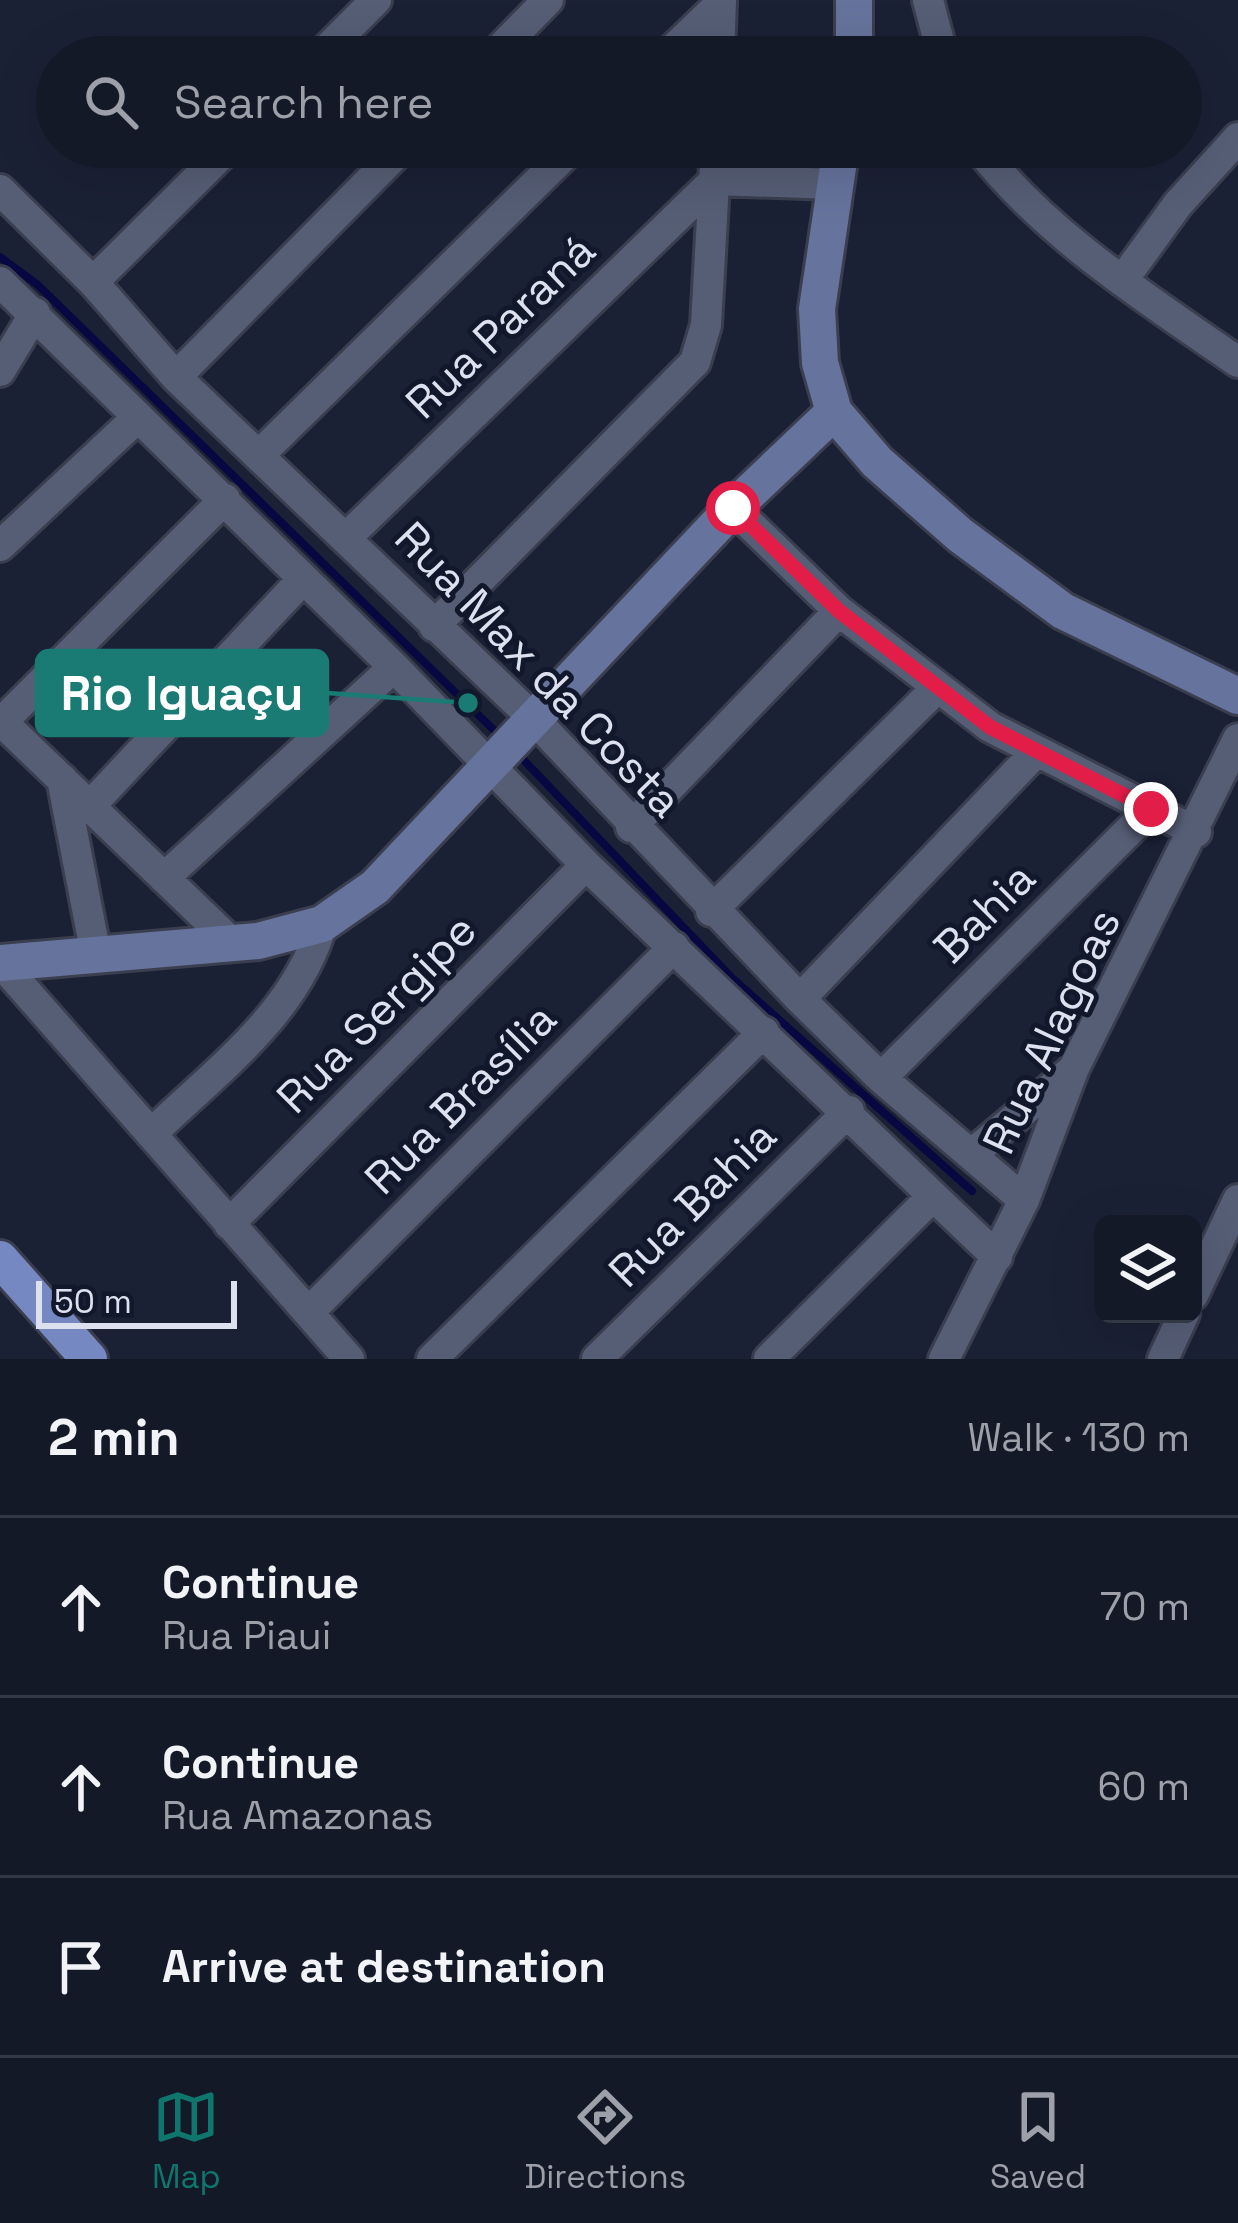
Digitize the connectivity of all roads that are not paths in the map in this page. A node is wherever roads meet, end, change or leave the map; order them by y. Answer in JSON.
{"nodes":[{"id":1,"x":376,"y":0,"type":"edge"},
{"id":2,"x":548,"y":0,"type":"edge"},
{"id":3,"x":854,"y":0,"type":"edge"},
{"id":4,"x":928,"y":0,"type":"edge"},
{"id":5,"x":721,"y":1,"type":"edge"},
{"id":6,"x":340,"y":36,"type":"edge"},
{"id":7,"x":513,"y":36,"type":"edge"},
{"id":8,"x":686,"y":36,"type":"edge"},
{"id":9,"x":720,"y":36,"type":"edge"},
{"id":10,"x":854,"y":36,"type":"edge"},
{"id":11,"x":937,"y":36,"type":"edge"},
{"id":12,"x":1238,"y":138,"type":"edge"},
{"id":13,"x":208,"y":168,"type":"edge"},
{"id":14,"x":382,"y":168,"type":"edge"},
{"id":15,"x":552,"y":168,"type":"edge"},
{"id":16,"x":715,"y":168,"type":"edge"},
{"id":17,"x":838,"y":168,"type":"edge"},
{"id":18,"x":996,"y":168,"type":"edge"},
{"id":19,"x":715,"y":180,"type":"junction"},
{"id":20,"x":835,"y":184,"type":"junction"},
{"id":21,"x":0,"y":190,"type":"edge"},
{"id":22,"x":1122,"y":281,"type":"junction"},
{"id":23,"x":0,"y":282,"type":"edge"},
{"id":24,"x":93,"y":282,"type":"junction"},
{"id":25,"x":35,"y":313,"type":"junction"},
{"id":26,"x":1238,"y":362,"type":"edge"},
{"id":27,"x":0,"y":371,"type":"edge"},
{"id":28,"x":176,"y":377,"type":"junction"},
{"id":29,"x":834,"y":412,"type":"junction"},
{"id":30,"x":138,"y":417,"type":"junction"},
{"id":31,"x":259,"y":455,"type":"junction"},
{"id":32,"x":225,"y":499,"type":"junction"},
{"id":33,"x":733,"y":508,"type":"junction"},
{"id":34,"x":346,"y":537,"type":"junction"},
{"id":35,"x":0,"y":545,"type":"edge"},
{"id":36,"x":303,"y":579,"type":"junction"},
{"id":37,"x":839,"y":611,"type":"junction"},
{"id":38,"x":434,"y":626,"type":"junction"},
{"id":39,"x":394,"y":667,"type":"junction"},
{"id":40,"x":938,"y":687,"type":"junction"},
{"id":41,"x":1238,"y":696,"type":"edge"},
{"id":42,"x":529,"y":720,"type":"junction"},
{"id":43,"x":1,"y":721,"type":"edge"},
{"id":44,"x":1238,"y":739,"type":"edge"},
{"id":45,"x":1037,"y":751,"type":"junction"},
{"id":46,"x":489,"y":765,"type":"junction"},
{"id":47,"x":62,"y":779,"type":"junction"},
{"id":48,"x":90,"y":806,"type":"junction"},
{"id":49,"x":1151,"y":809,"type":"junction"},
{"id":50,"x":632,"y":827,"type":"junction"},
{"id":51,"x":1196,"y":832,"type":"junction"},
{"id":52,"x":586,"y":865,"type":"junction"},
{"id":53,"x":164,"y":878,"type":"junction"},
{"id":54,"x":711,"y":910,"type":"junction"},
{"id":55,"x":322,"y":924,"type":"junction"},
{"id":56,"x":232,"y":943,"type":"junction"},
{"id":57,"x":674,"y":947,"type":"junction"},
{"id":58,"x":96,"y":955,"type":"junction"},
{"id":59,"x":0,"y":963,"type":"edge"},
{"id":60,"x":800,"y":999,"type":"junction"},
{"id":61,"x":764,"y":1032,"type":"junction"},
{"id":62,"x":1074,"y":1068,"type":"junction"},
{"id":63,"x":881,"y":1078,"type":"junction"},
{"id":64,"x":849,"y":1111,"type":"junction"},
{"id":65,"x":151,"y":1134,"type":"junction"},
{"id":66,"x":972,"y":1154,"type":"junction"},
{"id":67,"x":932,"y":1197,"type":"junction"},
{"id":68,"x":1024,"y":1200,"type":"junction"},
{"id":69,"x":1238,"y":1201,"type":"edge"},
{"id":70,"x":230,"y":1224,"type":"junction"},
{"id":71,"x":997,"y":1257,"type":"junction"},
{"id":72,"x":0,"y":1259,"type":"edge"},
{"id":73,"x":1202,"y":1276,"type":"edge"},
{"id":74,"x":309,"y":1312,"type":"junction"},
{"id":75,"x":1180,"y":1323,"type":"edge"},
{"id":76,"x":89,"y":1359,"type":"edge"},
{"id":77,"x":349,"y":1359,"type":"edge"},
{"id":78,"x":432,"y":1359,"type":"edge"},
{"id":79,"x":597,"y":1359,"type":"edge"},
{"id":80,"x":770,"y":1359,"type":"edge"},
{"id":81,"x":944,"y":1359,"type":"edge"},
{"id":82,"x":1162,"y":1359,"type":"edge"}],
"edges":[{"from":1,"to":6,"type":"street"},
{"from":2,"to":7,"type":"street"},
{"from":3,"to":10,"type":"street"},
{"from":4,"to":11,"type":"street"},
{"from":5,"to":8,"type":"street"},
{"from":5,"to":9,"type":"street"},
{"from":12,"to":22,"type":"street"},
{"from":13,"to":24,"type":"street"},
{"from":14,"to":28,"type":"street"},
{"from":15,"to":31,"type":"street"},
{"from":16,"to":19,"type":"street"},
{"from":17,"to":20,"type":"street"},
{"from":18,"to":22,"type":"street"},
{"from":19,"to":20,"type":"street"},
{"from":19,"to":34,"type":"street","name":"Rua Paraná"},
{"from":19,"to":38,"type":"street"},
{"from":20,"to":29,"type":"street"},
{"from":21,"to":24,"type":"street","name":"Rua Max da Costa"},
{"from":22,"to":26,"type":"street"},
{"from":23,"to":25,"type":"street"},
{"from":24,"to":28,"type":"street","name":"Rua Max da Costa"},
{"from":25,"to":27,"type":"street"},
{"from":25,"to":30,"type":"street"},
{"from":28,"to":31,"type":"street","name":"Rua Max da Costa"},
{"from":29,"to":33,"type":"street"},
{"from":29,"to":41,"type":"street"},
{"from":30,"to":32,"type":"street"},
{"from":30,"to":35,"type":"street"},
{"from":31,"to":34,"type":"street","name":"Rua Max da Costa"},
{"from":32,"to":36,"type":"street"},
{"from":32,"to":43,"type":"street"},
{"from":33,"to":37,"type":"street"},
{"from":33,"to":42,"type":"street"},
{"from":34,"to":38,"type":"street","name":"Rua Max da Costa"},
{"from":36,"to":39,"type":"street"},
{"from":36,"to":48,"type":"street"},
{"from":37,"to":40,"type":"street"},
{"from":37,"to":50,"type":"street"},
{"from":38,"to":42,"type":"street","name":"Rua Max da Costa"},
{"from":39,"to":46,"type":"street"},
{"from":39,"to":53,"type":"street"},
{"from":40,"to":45,"type":"street"},
{"from":40,"to":54,"type":"street"},
{"from":42,"to":46,"type":"street"},
{"from":42,"to":50,"type":"street","name":"Rua Max da Costa"},
{"from":43,"to":47,"type":"street"},
{"from":44,"to":51,"type":"street","name":"Rua Alagoas"},
{"from":45,"to":49,"type":"street"},
{"from":45,"to":60,"type":"street"},
{"from":46,"to":52,"type":"street"},
{"from":46,"to":55,"type":"street"},
{"from":47,"to":48,"type":"street"},
{"from":47,"to":58,"type":"street"},
{"from":48,"to":53,"type":"street"},
{"from":49,"to":51,"type":"street"},
{"from":49,"to":63,"type":"street","name":"Bahia"},
{"from":50,"to":54,"type":"street","name":"Rua Max da Costa"},
{"from":51,"to":62,"type":"street","name":"Rua Alagoas"},
{"from":52,"to":57,"type":"street"},
{"from":52,"to":70,"type":"street","name":"Rua Sergipe"},
{"from":53,"to":56,"type":"street"},
{"from":54,"to":60,"type":"street","name":"Rua Max da Costa"},
{"from":55,"to":56,"type":"street"},
{"from":55,"to":65,"type":"street","name":"Rua Sergipe"},
{"from":56,"to":58,"type":"street"},
{"from":57,"to":61,"type":"street"},
{"from":57,"to":74,"type":"street","name":"Rua Brasília"},
{"from":58,"to":59,"type":"street"},
{"from":59,"to":65,"type":"street"},
{"from":60,"to":63,"type":"street","name":"Rua Max da Costa"},
{"from":61,"to":64,"type":"street"},
{"from":61,"to":78,"type":"street"},
{"from":62,"to":66,"type":"street"},
{"from":62,"to":68,"type":"street","name":"Rua Alagoas"},
{"from":63,"to":66,"type":"street","name":"Rua Max da Costa"},
{"from":64,"to":67,"type":"street"},
{"from":64,"to":79,"type":"street","name":"Rua Bahia"},
{"from":65,"to":70,"type":"street"},
{"from":66,"to":68,"type":"street","name":"Rua Max da Costa"},
{"from":67,"to":71,"type":"street"},
{"from":67,"to":80,"type":"street"},
{"from":68,"to":71,"type":"street","name":"Rua Alagoas"},
{"from":69,"to":73,"type":"street"},
{"from":70,"to":74,"type":"street"},
{"from":71,"to":81,"type":"street","name":"Rua Alagoas"},
{"from":72,"to":76,"type":"main road"},
{"from":74,"to":77,"type":"street"},
{"from":75,"to":82,"type":"street"}]}
